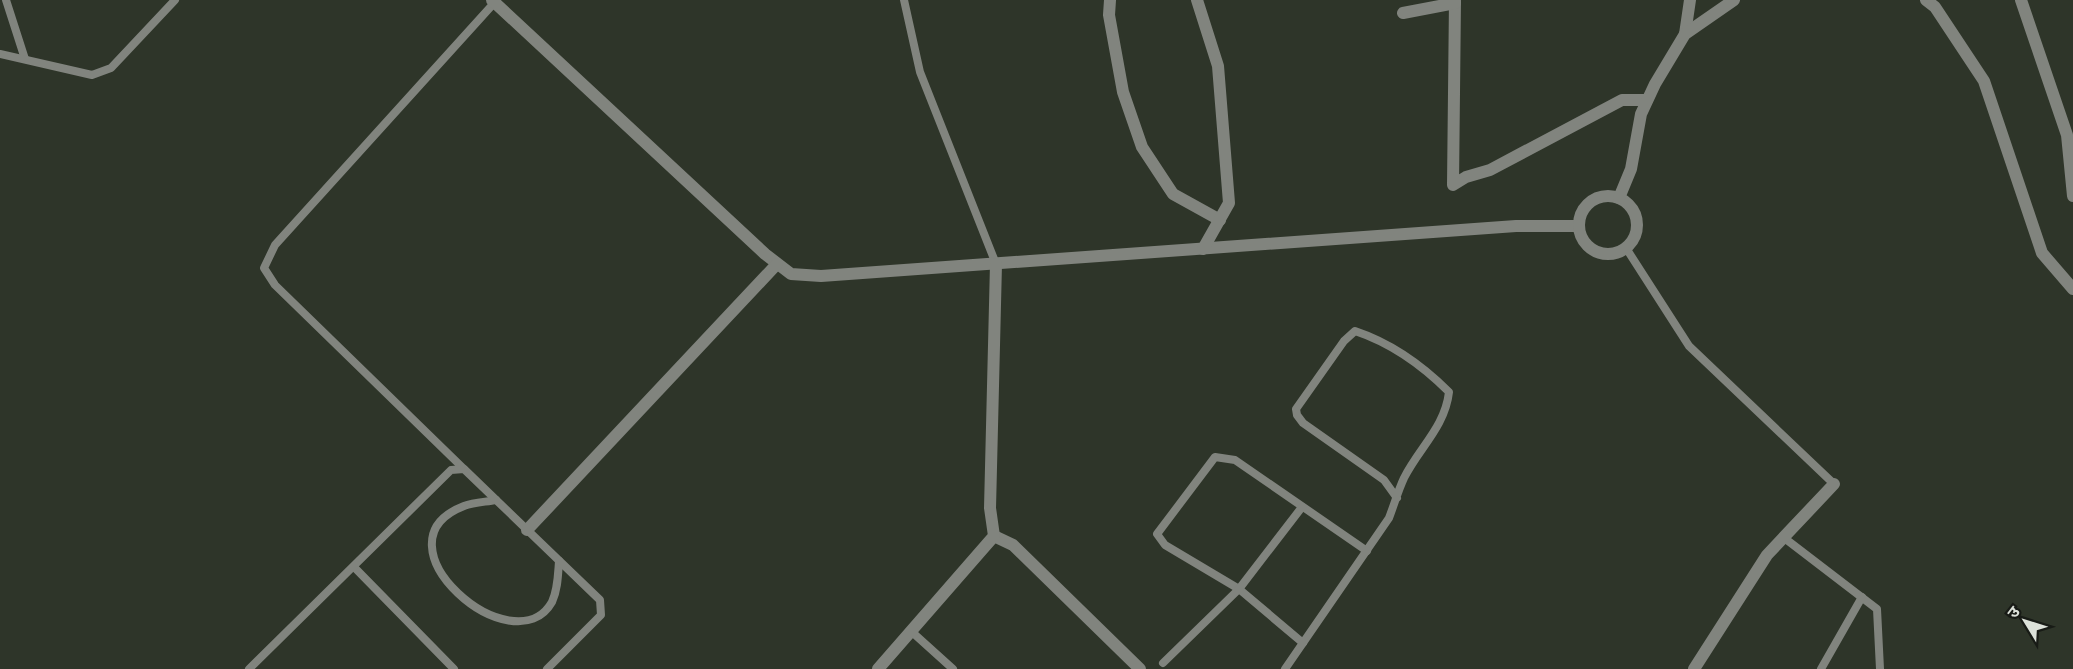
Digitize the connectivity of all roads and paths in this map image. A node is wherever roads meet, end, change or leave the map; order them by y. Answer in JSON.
{"nodes":[{"id":1,"x":6,"y":0,"type":"edge"},
{"id":2,"x":175,"y":0,"type":"edge"},
{"id":3,"x":904,"y":0,"type":"edge"},
{"id":4,"x":1110,"y":0,"type":"edge"},
{"id":5,"x":1197,"y":0,"type":"edge"},
{"id":6,"x":1689,"y":0,"type":"edge"},
{"id":7,"x":1734,"y":0,"type":"edge"},
{"id":8,"x":1926,"y":0,"type":"edge"},
{"id":9,"x":2021,"y":0,"type":"edge"},
{"id":10,"x":493,"y":1,"type":"edge"},
{"id":11,"x":1455,"y":1,"type":"edge"},
{"id":12,"x":1403,"y":13,"type":"dead end"},
{"id":13,"x":1685,"y":34,"type":"junction"},
{"id":14,"x":0,"y":54,"type":"edge"},
{"id":15,"x":25,"y":59,"type":"junction"},
{"id":16,"x":1647,"y":100,"type":"junction"},
{"id":17,"x":2073,"y":196,"type":"edge"},
{"id":18,"x":1619,"y":198,"type":"junction"},
{"id":19,"x":1220,"y":220,"type":"junction"},
{"id":20,"x":1579,"y":225,"type":"junction"},
{"id":21,"x":1626,"y":248,"type":"junction"},
{"id":22,"x":1203,"y":249,"type":"junction"},
{"id":23,"x":777,"y":264,"type":"junction"},
{"id":24,"x":996,"y":264,"type":"junction"},
{"id":25,"x":2073,"y":289,"type":"edge"},
{"id":26,"x":464,"y":469,"type":"junction"},
{"id":27,"x":1834,"y":484,"type":"joint"},
{"id":28,"x":1397,"y":498,"type":"junction"},
{"id":29,"x":496,"y":500,"type":"junction"},
{"id":30,"x":1302,"y":507,"type":"junction"},
{"id":31,"x":527,"y":530,"type":"junction"},
{"id":32,"x":994,"y":536,"type":"junction"},
{"id":33,"x":1783,"y":537,"type":"junction"},
{"id":34,"x":1367,"y":550,"type":"junction"},
{"id":35,"x":559,"y":561,"type":"junction"},
{"id":36,"x":354,"y":567,"type":"junction"},
{"id":37,"x":1239,"y":589,"type":"junction"},
{"id":38,"x":1862,"y":597,"type":"junction"},
{"id":39,"x":912,"y":632,"type":"junction"},
{"id":40,"x":1303,"y":643,"type":"junction"},
{"id":41,"x":1163,"y":663,"type":"dead end"},
{"id":42,"x":249,"y":669,"type":"edge"},
{"id":43,"x":454,"y":669,"type":"edge"},
{"id":44,"x":547,"y":669,"type":"edge"},
{"id":45,"x":878,"y":669,"type":"edge"},
{"id":46,"x":953,"y":669,"type":"edge"},
{"id":47,"x":1140,"y":669,"type":"edge"},
{"id":48,"x":1285,"y":669,"type":"edge"},
{"id":49,"x":1694,"y":669,"type":"edge"},
{"id":50,"x":1821,"y":669,"type":"edge"},
{"id":51,"x":1880,"y":669,"type":"edge"}],
"edges":[{"from":1,"to":15,"type":"lane"},
{"from":2,"to":15,"type":"lane"},
{"from":3,"to":24,"type":"lane"},
{"from":4,"to":19,"type":"street"},
{"from":5,"to":19,"type":"street"},
{"from":6,"to":13,"type":"street"},
{"from":7,"to":13,"type":"street"},
{"from":8,"to":25,"type":"street"},
{"from":9,"to":17,"type":"street"},
{"from":10,"to":23,"type":"street"},
{"from":10,"to":26,"type":"lane"},
{"from":11,"to":12,"type":"street"},
{"from":11,"to":16,"type":"street"},
{"from":13,"to":16,"type":"street"},
{"from":14,"to":15,"type":"lane"},
{"from":16,"to":18,"type":"street"},
{"from":18,"to":20,"type":"street"},
{"from":18,"to":21,"type":"street"},
{"from":19,"to":22,"type":"street"},
{"from":20,"to":21,"type":"street"},
{"from":20,"to":22,"type":"street"},
{"from":21,"to":27,"type":"lane"},
{"from":22,"to":24,"type":"street"},
{"from":23,"to":24,"type":"street"},
{"from":23,"to":31,"type":"street"},
{"from":24,"to":32,"type":"street"},
{"from":26,"to":29,"type":"lane"},
{"from":26,"to":36,"type":"lane"},
{"from":27,"to":33,"type":"street"},
{"from":28,"to":28,"type":"lane"},
{"from":28,"to":34,"type":"lane"},
{"from":29,"to":31,"type":"lane"},
{"from":29,"to":35,"type":"lane"},
{"from":30,"to":34,"type":"lane"},
{"from":30,"to":37,"type":"lane"},
{"from":30,"to":37,"type":"lane"},
{"from":31,"to":35,"type":"lane"},
{"from":32,"to":39,"type":"street"},
{"from":32,"to":47,"type":"street"},
{"from":33,"to":38,"type":"lane"},
{"from":33,"to":49,"type":"street"},
{"from":34,"to":40,"type":"lane"},
{"from":35,"to":44,"type":"lane"},
{"from":36,"to":42,"type":"lane"},
{"from":36,"to":43,"type":"lane"},
{"from":37,"to":40,"type":"lane"},
{"from":37,"to":41,"type":"lane"},
{"from":38,"to":50,"type":"lane"},
{"from":38,"to":51,"type":"lane"},
{"from":39,"to":45,"type":"street"},
{"from":39,"to":46,"type":"lane"},
{"from":40,"to":48,"type":"lane"}]}
